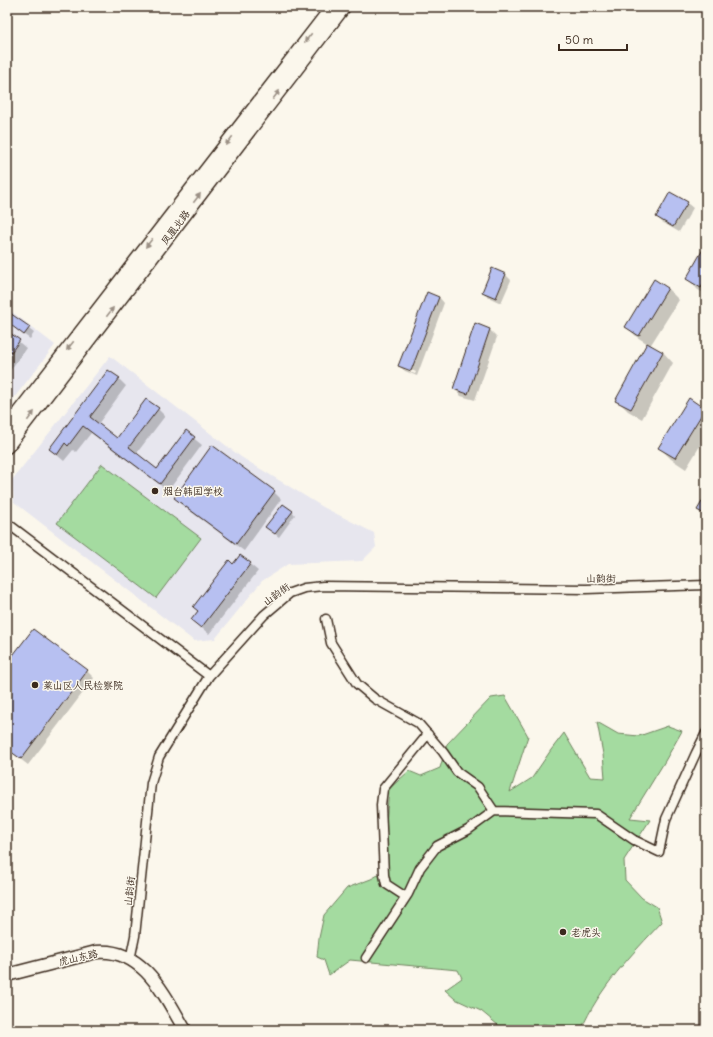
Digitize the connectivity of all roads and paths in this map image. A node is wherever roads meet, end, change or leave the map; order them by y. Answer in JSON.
{"nodes":[{"id":1,"x":332,"y":7,"type":"edge"},
{"id":2,"x":344,"y":7,"type":"edge"},
{"id":3,"x":7,"y":427,"type":"edge"},
{"id":4,"x":7,"y":447,"type":"edge"},
{"id":5,"x":7,"y":523,"type":"edge"},
{"id":6,"x":706,"y":585,"type":"edge"},
{"id":7,"x":326,"y":619,"type":"dead end"},
{"id":8,"x":209,"y":676,"type":"junction"},
{"id":9,"x":706,"y":733,"type":"edge"},
{"id":10,"x":428,"y":734,"type":"junction"},
{"id":11,"x":494,"y":811,"type":"junction"},
{"id":12,"x":406,"y":897,"type":"junction"},
{"id":13,"x":366,"y":958,"type":"dead end"},
{"id":14,"x":130,"y":960,"type":"junction"},
{"id":15,"x":7,"y":975,"type":"edge"},
{"id":16,"x":185,"y":1030,"type":"edge"}],
"edges":[{"from":1,"to":3,"type":"street","name":"凤凰北路","one_way":true},
{"from":4,"to":2,"type":"street","name":"凤凰北路","one_way":true},
{"from":5,"to":8,"type":"street"},
{"from":6,"to":8,"type":"street","name":"山韵街"},
{"from":7,"to":10,"type":"street"},
{"from":8,"to":14,"type":"street","name":"山韵街"},
{"from":9,"to":11,"type":"street"},
{"from":10,"to":11,"type":"street"},
{"from":10,"to":12,"type":"street"},
{"from":11,"to":12,"type":"street"},
{"from":12,"to":13,"type":"street"},
{"from":14,"to":15,"type":"street","name":"虎山东路"},
{"from":14,"to":16,"type":"street","name":"虎山东路"}]}
